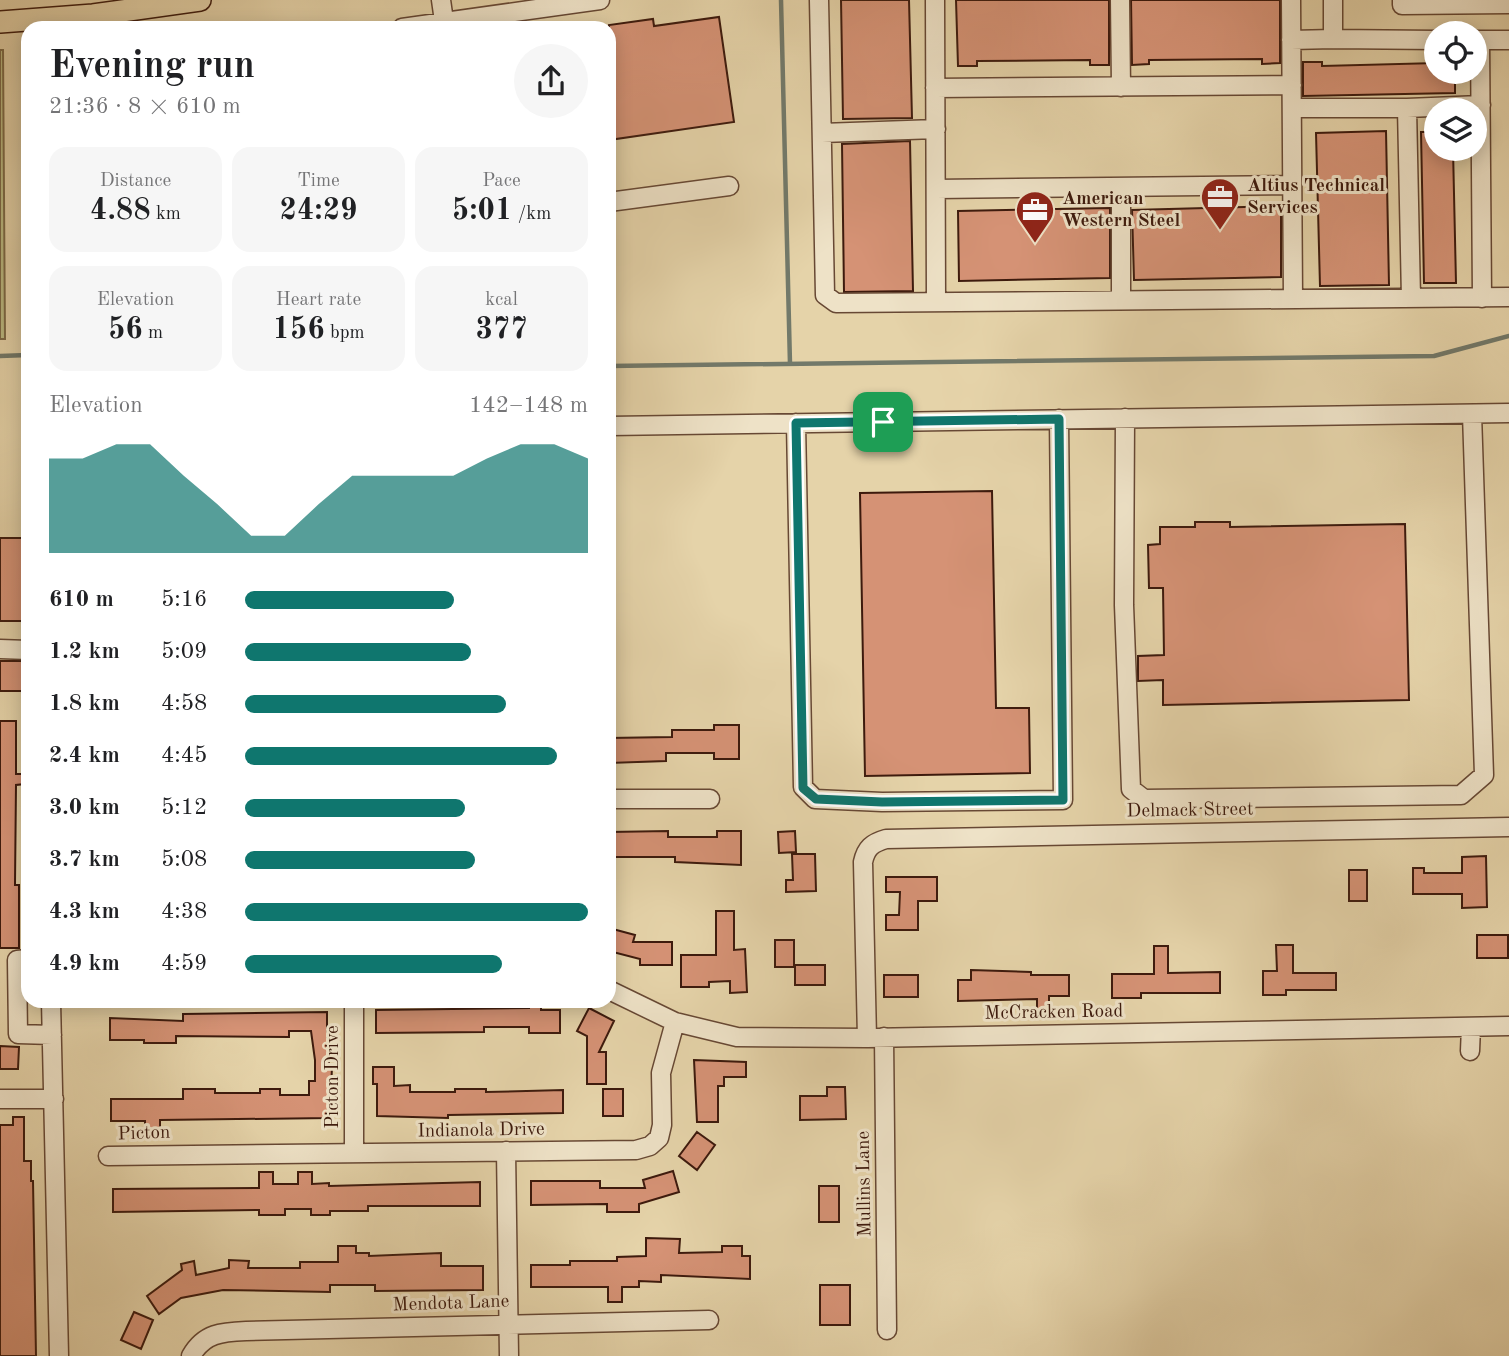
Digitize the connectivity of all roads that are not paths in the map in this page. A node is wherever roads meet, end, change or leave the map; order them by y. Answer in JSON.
{"nodes":[{"id":1,"x":200,"y":0,"type":"edge"},
{"id":2,"x":441,"y":0,"type":"edge"},
{"id":3,"x":600,"y":0,"type":"edge"},
{"id":4,"x":819,"y":0,"type":"edge"},
{"id":5,"x":935,"y":0,"type":"edge"},
{"id":6,"x":1119,"y":0,"type":"edge"},
{"id":7,"x":1291,"y":0,"type":"edge"},
{"id":8,"x":1333,"y":0,"type":"edge"},
{"id":9,"x":1402,"y":0,"type":"edge"},
{"id":10,"x":1445,"y":2,"type":"edge"},
{"id":11,"x":1509,"y":4,"type":"edge"},
{"id":12,"x":97,"y":21,"type":"edge"},
{"id":13,"x":444,"y":21,"type":"edge"},
{"id":14,"x":469,"y":21,"type":"edge"},
{"id":15,"x":0,"y":22,"type":"edge"},
{"id":16,"x":21,"y":22,"type":"edge"},
{"id":17,"x":1333,"y":39,"type":"junction"},
{"id":18,"x":1291,"y":40,"type":"junction"},
{"id":19,"x":1424,"y":40,"type":"edge"},
{"id":20,"x":1487,"y":40,"type":"edge"},
{"id":21,"x":1509,"y":40,"type":"edge"},
{"id":22,"x":1292,"y":85,"type":"junction"},
{"id":23,"x":1121,"y":87,"type":"junction"},
{"id":24,"x":935,"y":88,"type":"junction"},
{"id":25,"x":1424,"y":107,"type":"edge"},
{"id":26,"x":1292,"y":108,"type":"junction"},
{"id":27,"x":1406,"y":108,"type":"junction"},
{"id":28,"x":936,"y":129,"type":"junction"},
{"id":29,"x":822,"y":133,"type":"junction"},
{"id":30,"x":1481,"y":161,"type":"edge"},
{"id":31,"x":1292,"y":185,"type":"junction"},
{"id":32,"x":729,"y":186,"type":"dead end"},
{"id":33,"x":1122,"y":187,"type":"junction"},
{"id":34,"x":936,"y":189,"type":"junction"},
{"id":35,"x":616,"y":201,"type":"edge"},
{"id":36,"x":1412,"y":298,"type":"junction"},
{"id":37,"x":1482,"y":298,"type":"junction"},
{"id":38,"x":1509,"y":298,"type":"edge"},
{"id":39,"x":1293,"y":299,"type":"junction"},
{"id":40,"x":1122,"y":300,"type":"junction"},
{"id":41,"x":936,"y":302,"type":"junction"},
{"id":42,"x":1509,"y":413,"type":"edge"},
{"id":43,"x":1472,"y":414,"type":"junction"},
{"id":44,"x":1125,"y":418,"type":"junction"},
{"id":45,"x":1059,"y":419,"type":"junction"},
{"id":46,"x":796,"y":423,"type":"junction"},
{"id":47,"x":616,"y":426,"type":"edge"},
{"id":48,"x":0,"y":649,"type":"edge"},
{"id":49,"x":21,"y":650,"type":"edge"},
{"id":50,"x":616,"y":799,"type":"edge"},
{"id":51,"x":710,"y":799,"type":"dead end"},
{"id":52,"x":1509,"y":827,"type":"edge"},
{"id":53,"x":873,"y":843,"type":"joint"},
{"id":54,"x":21,"y":960,"type":"edge"},
{"id":55,"x":616,"y":993,"type":"edge"},
{"id":56,"x":51,"y":1008,"type":"edge"},
{"id":57,"x":354,"y":1008,"type":"edge"},
{"id":58,"x":675,"y":1022,"type":"junction"},
{"id":59,"x":1509,"y":1026,"type":"edge"},
{"id":60,"x":1471,"y":1027,"type":"junction"},
{"id":61,"x":52,"y":1035,"type":"junction"},
{"id":62,"x":876,"y":1037,"type":"junction"},
{"id":63,"x":1470,"y":1051,"type":"dead end"},
{"id":64,"x":0,"y":1099,"type":"edge"},
{"id":65,"x":54,"y":1099,"type":"junction"},
{"id":66,"x":506,"y":1151,"type":"junction"},
{"id":67,"x":354,"y":1153,"type":"junction"},
{"id":68,"x":181,"y":1154,"type":"joint"},
{"id":69,"x":108,"y":1156,"type":"dead end"},
{"id":70,"x":709,"y":1320,"type":"dead end"},
{"id":71,"x":508,"y":1324,"type":"junction"},
{"id":72,"x":887,"y":1330,"type":"dead end"},
{"id":73,"x":194,"y":1350,"type":"edge"},
{"id":74,"x":59,"y":1356,"type":"edge"},
{"id":75,"x":509,"y":1356,"type":"edge"}],
"edges":[{"from":1,"to":12,"type":"main road"},
{"from":2,"to":13,"type":"street"},
{"from":3,"to":14,"type":"street"},
{"from":4,"to":29,"type":"street"},
{"from":5,"to":24,"type":"street"},
{"from":6,"to":23,"type":"street"},
{"from":7,"to":18,"type":"street"},
{"from":8,"to":17,"type":"street"},
{"from":9,"to":10,"type":"street"},
{"from":10,"to":11,"type":"street"},
{"from":15,"to":16,"type":"main road"},
{"from":17,"to":18,"type":"street"},
{"from":17,"to":19,"type":"street"},
{"from":18,"to":22,"type":"street"},
{"from":20,"to":21,"type":"street"},
{"from":22,"to":23,"type":"street"},
{"from":22,"to":26,"type":"street"},
{"from":23,"to":24,"type":"street"},
{"from":24,"to":28,"type":"street"},
{"from":25,"to":27,"type":"street"},
{"from":26,"to":27,"type":"street"},
{"from":26,"to":31,"type":"street"},
{"from":27,"to":36,"type":"street"},
{"from":28,"to":29,"type":"street"},
{"from":28,"to":34,"type":"street"},
{"from":29,"to":41,"type":"street"},
{"from":30,"to":37,"type":"street"},
{"from":31,"to":33,"type":"street"},
{"from":31,"to":39,"type":"street"},
{"from":32,"to":35,"type":"street"},
{"from":33,"to":34,"type":"street"},
{"from":33,"to":40,"type":"street"},
{"from":34,"to":41,"type":"street"},
{"from":36,"to":37,"type":"street"},
{"from":36,"to":39,"type":"street"},
{"from":37,"to":38,"type":"street"},
{"from":39,"to":40,"type":"street"},
{"from":40,"to":41,"type":"street"},
{"from":42,"to":43,"type":"street"},
{"from":43,"to":44,"type":"street"},
{"from":43,"to":44,"type":"street"},
{"from":44,"to":45,"type":"street"},
{"from":45,"to":46,"type":"street"},
{"from":45,"to":46,"type":"street"},
{"from":46,"to":47,"type":"street"},
{"from":48,"to":49,"type":"street"},
{"from":50,"to":51,"type":"street"},
{"from":52,"to":53,"type":"street","name":"Delmack Street"},
{"from":53,"to":62,"type":"street","name":"Mullins Lane"},
{"from":54,"to":61,"type":"street"},
{"from":55,"to":58,"type":"street","name":"McCracken Road"},
{"from":56,"to":61,"type":"street"},
{"from":57,"to":67,"type":"street","name":"Picton Drive"},
{"from":58,"to":62,"type":"street","name":"McCracken Road"},
{"from":58,"to":66,"type":"street","name":"Indianola Drive"},
{"from":59,"to":60,"type":"street","name":"McCracken Road"},
{"from":60,"to":62,"type":"street","name":"McCracken Road"},
{"from":60,"to":63,"type":"street"},
{"from":61,"to":65,"type":"street"},
{"from":62,"to":72,"type":"street","name":"Mullins Lane"},
{"from":64,"to":65,"type":"street"},
{"from":65,"to":74,"type":"street"},
{"from":66,"to":67,"type":"street","name":"Indianola Drive"},
{"from":66,"to":71,"type":"street"},
{"from":67,"to":68,"type":"street","name":"Indianola Drive"},
{"from":68,"to":69,"type":"street","name":"Picton"},
{"from":70,"to":71,"type":"street","name":"Mendota Lane"},
{"from":71,"to":73,"type":"street","name":"Mendota Lane"},
{"from":71,"to":75,"type":"street"}]}
